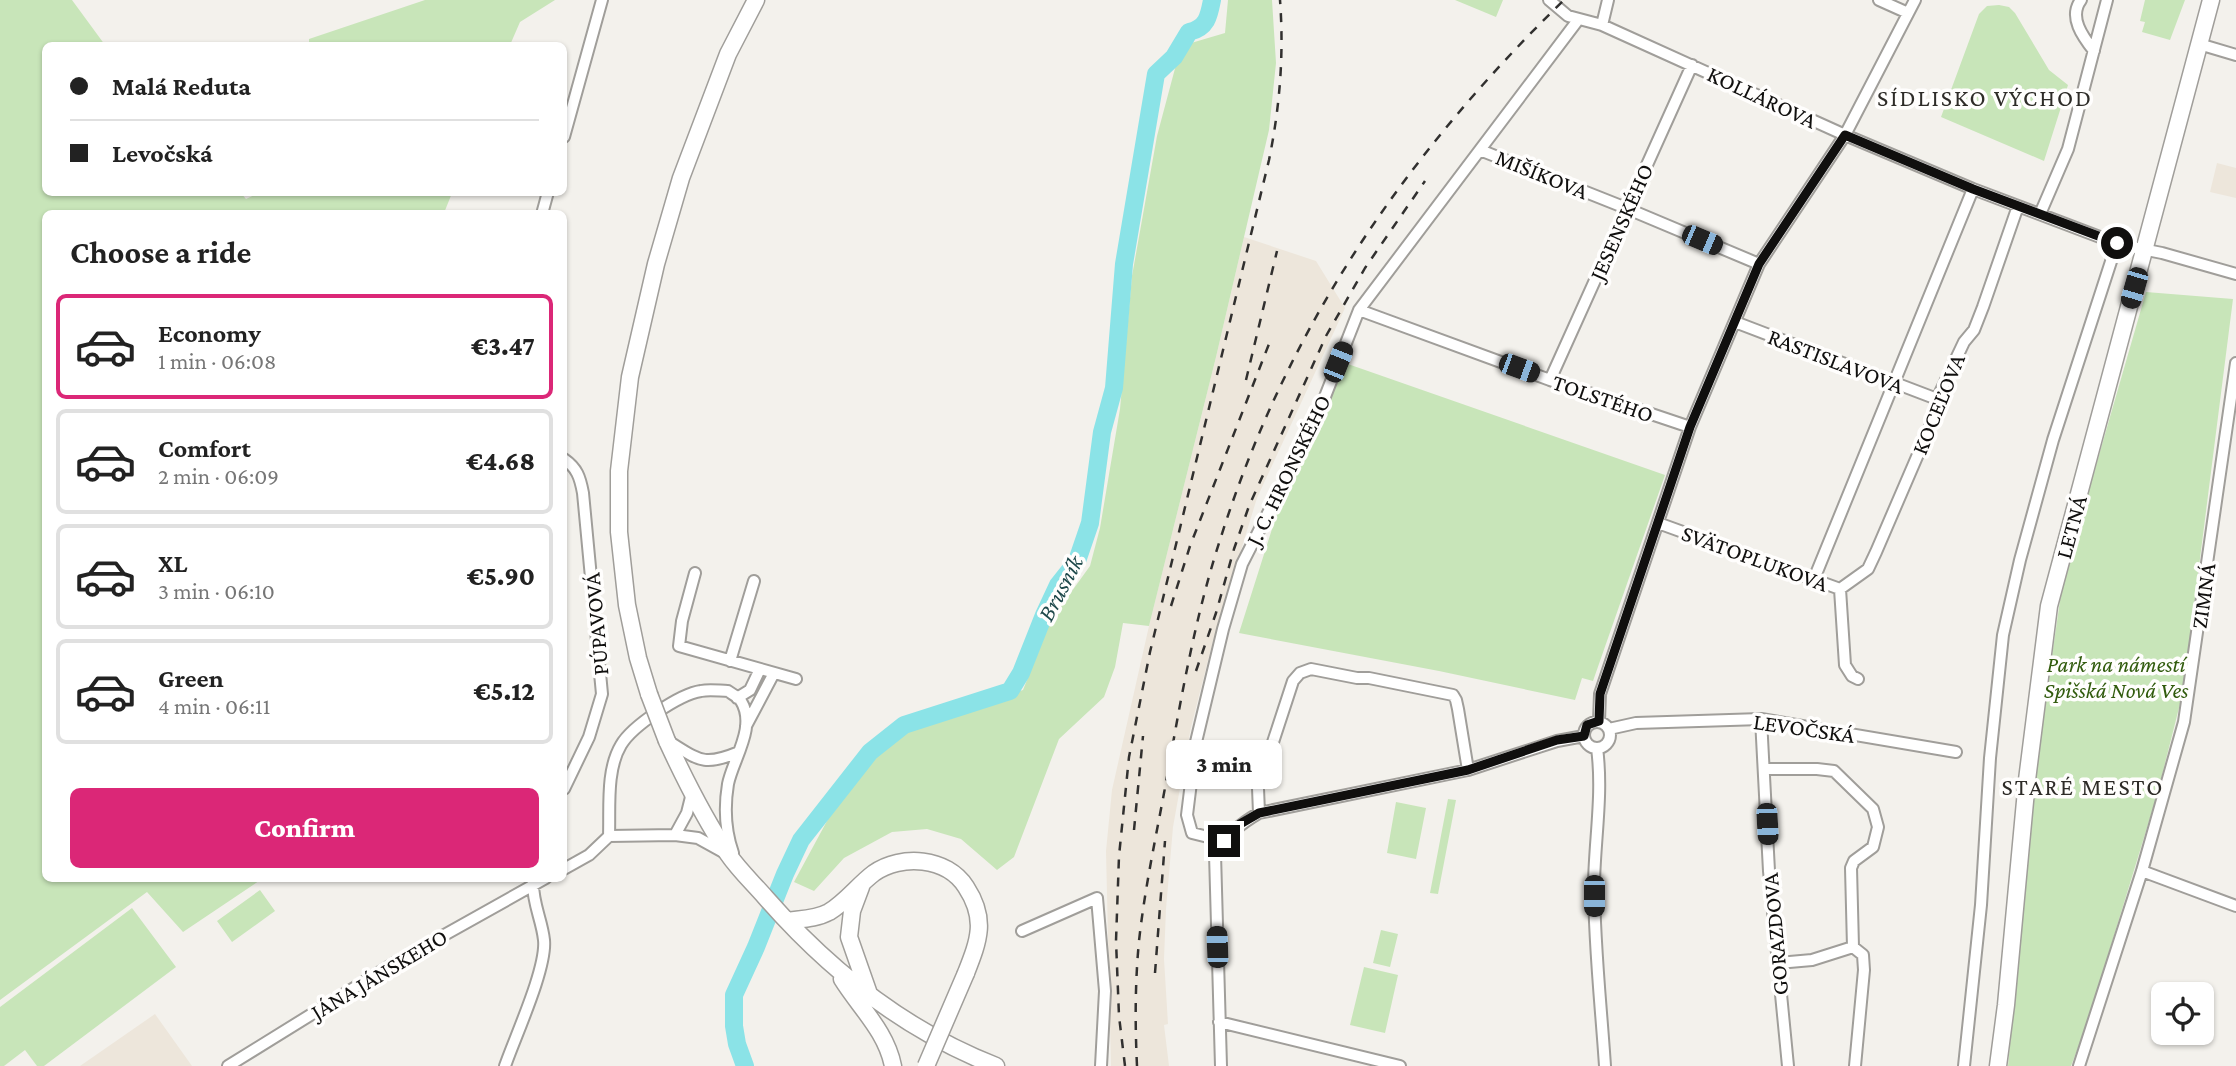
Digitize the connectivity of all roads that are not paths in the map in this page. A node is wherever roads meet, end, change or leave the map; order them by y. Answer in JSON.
{"nodes":[{"id":1,"x":602,"y":0,"type":"edge"},
{"id":2,"x":756,"y":0,"type":"edge"},
{"id":3,"x":1549,"y":0,"type":"edge"},
{"id":4,"x":1608,"y":0,"type":"edge"},
{"id":5,"x":1879,"y":0,"type":"edge"},
{"id":6,"x":1915,"y":0,"type":"edge"},
{"id":7,"x":2081,"y":0,"type":"edge"},
{"id":8,"x":2107,"y":0,"type":"edge"},
{"id":9,"x":2211,"y":0,"type":"edge"},
{"id":10,"x":1909,"y":13,"type":"junction"},
{"id":11,"x":1578,"y":20,"type":"junction"},
{"id":12,"x":1602,"y":24,"type":"junction"},
{"id":13,"x":2199,"y":44,"type":"junction"},
{"id":14,"x":2094,"y":51,"type":"junction"},
{"id":15,"x":2236,"y":55,"type":"edge"},
{"id":16,"x":1692,"y":65,"type":"junction"},
{"id":17,"x":567,"y":126,"type":"edge"},
{"id":18,"x":1845,"y":135,"type":"junction"},
{"id":19,"x":1480,"y":150,"type":"junction"},
{"id":20,"x":1973,"y":189,"type":"junction"},
{"id":21,"x":2018,"y":206,"type":"junction"},
{"id":22,"x":1627,"y":208,"type":"junction"},
{"id":23,"x":2040,"y":214,"type":"junction"},
{"id":24,"x":2117,"y":243,"type":"junction"},
{"id":25,"x":2145,"y":249,"type":"junction"},
{"id":26,"x":1759,"y":264,"type":"junction"},
{"id":27,"x":2236,"y":274,"type":"edge"},
{"id":28,"x":1359,"y":310,"type":"junction"},
{"id":29,"x":1735,"y":322,"type":"junction"},
{"id":30,"x":2236,"y":363,"type":"edge"},
{"id":31,"x":1550,"y":380,"type":"junction"},
{"id":32,"x":1894,"y":383,"type":"junction"},
{"id":33,"x":1937,"y":399,"type":"junction"},
{"id":34,"x":1690,"y":427,"type":"junction"},
{"id":35,"x":567,"y":461,"type":"edge"},
{"id":36,"x":1658,"y":523,"type":"junction"},
{"id":37,"x":695,"y":573,"type":"dead end"},
{"id":38,"x":1814,"y":579,"type":"junction"},
{"id":39,"x":754,"y":581,"type":"dead end"},
{"id":40,"x":1840,"y":589,"type":"junction"},
{"id":41,"x":730,"y":661,"type":"junction"},
{"id":42,"x":760,"y":669,"type":"junction"},
{"id":43,"x":774,"y":673,"type":"junction"},
{"id":44,"x":796,"y":679,"type":"dead end"},
{"id":45,"x":1858,"y":679,"type":"dead end"},
{"id":46,"x":737,"y":698,"type":"junction"},
{"id":47,"x":1761,"y":719,"type":"junction"},
{"id":48,"x":1599,"y":721,"type":"junction"},
{"id":49,"x":746,"y":726,"type":"junction"},
{"id":50,"x":1609,"y":729,"type":"junction"},
{"id":51,"x":1584,"y":736,"type":"junction"},
{"id":52,"x":667,"y":741,"type":"junction"},
{"id":53,"x":1597,"y":748,"type":"junction"},
{"id":54,"x":739,"y":752,"type":"junction"},
{"id":55,"x":1956,"y":752,"type":"dead end"},
{"id":56,"x":1764,"y":769,"type":"junction"},
{"id":57,"x":1468,"y":770,"type":"junction"},
{"id":58,"x":567,"y":783,"type":"edge"},
{"id":59,"x":692,"y":793,"type":"junction"},
{"id":60,"x":1259,"y":813,"type":"junction"},
{"id":61,"x":676,"y":835,"type":"junction"},
{"id":62,"x":609,"y":836,"type":"junction"},
{"id":63,"x":1224,"y":841,"type":"junction"},
{"id":64,"x":733,"y":860,"type":"junction"},
{"id":65,"x":567,"y":867,"type":"edge"},
{"id":66,"x":2142,"y":871,"type":"junction"},
{"id":67,"x":533,"y":882,"type":"edge"},
{"id":68,"x":862,"y":885,"type":"junction"},
{"id":69,"x":2236,"y":906,"type":"edge"},
{"id":70,"x":785,"y":920,"type":"junction"},
{"id":71,"x":1022,"y":931,"type":"dead end"},
{"id":72,"x":1853,"y":947,"type":"junction"},
{"id":73,"x":1778,"y":963,"type":"junction"},
{"id":74,"x":835,"y":968,"type":"junction"},
{"id":75,"x":869,"y":995,"type":"junction"},
{"id":76,"x":1219,"y":1022,"type":"junction"},
{"id":77,"x":228,"y":1066,"type":"edge"},
{"id":78,"x":505,"y":1066,"type":"edge"},
{"id":79,"x":893,"y":1066,"type":"edge"},
{"id":80,"x":926,"y":1066,"type":"edge"},
{"id":81,"x":996,"y":1066,"type":"edge"},
{"id":82,"x":1101,"y":1066,"type":"edge"},
{"id":83,"x":1221,"y":1066,"type":"edge"},
{"id":84,"x":1400,"y":1066,"type":"edge"},
{"id":85,"x":1605,"y":1066,"type":"edge"},
{"id":86,"x":1788,"y":1066,"type":"edge"},
{"id":87,"x":1855,"y":1066,"type":"edge"},
{"id":88,"x":1964,"y":1066,"type":"edge"},
{"id":89,"x":1997,"y":1066,"type":"edge"},
{"id":90,"x":2080,"y":1066,"type":"edge"}],
"edges":[{"from":1,"to":17,"type":"street"},
{"from":2,"to":52,"type":"main road","bridge":true},
{"from":3,"to":11,"type":"street","name":"KOLLÁROVA"},
{"from":4,"to":12,"type":"street"},
{"from":5,"to":10,"type":"street"},
{"from":6,"to":10,"type":"street"},
{"from":7,"to":14,"type":"street"},
{"from":8,"to":14,"type":"street"},
{"from":9,"to":13,"type":"main road","name":"LETNÁ"},
{"from":10,"to":18,"type":"street"},
{"from":11,"to":12,"type":"street","name":"KOLLÁROVA"},
{"from":11,"to":19,"type":"street","name":"J. C. HRONSKÉHO"},
{"from":12,"to":16,"type":"street","name":"KOLLÁROVA"},
{"from":13,"to":15,"type":"street"},
{"from":13,"to":25,"type":"main road","name":"LETNÁ"},
{"from":14,"to":23,"type":"street"},
{"from":16,"to":18,"type":"street","name":"KOLLÁROVA"},
{"from":16,"to":22,"type":"street","name":"JESENSKÉHO"},
{"from":18,"to":20,"type":"street","name":"KOLLÁROVA"},
{"from":18,"to":26,"type":"street"},
{"from":19,"to":22,"type":"street","name":"MIŠÍKOVA"},
{"from":19,"to":28,"type":"street","name":"J. C. HRONSKÉHO"},
{"from":20,"to":21,"type":"street","name":"KOLLÁROVA"},
{"from":20,"to":32,"type":"street"},
{"from":21,"to":23,"type":"street","name":"KOLLÁROVA"},
{"from":21,"to":33,"type":"street","name":"KOCEĽOVA"},
{"from":22,"to":26,"type":"street","name":"MIŠÍKOVA"},
{"from":22,"to":31,"type":"street","name":"JESENSKÉHO"},
{"from":23,"to":24,"type":"street","name":"KOLLÁROVA"},
{"from":24,"to":25,"type":"street","name":"KOLLÁROVA"},
{"from":24,"to":88,"type":"street","name":"LETNÁ"},
{"from":25,"to":27,"type":"street","name":"KOLLÁROVA"},
{"from":25,"to":89,"type":"main road","name":"LETNÁ"},
{"from":26,"to":29,"type":"street"},
{"from":28,"to":31,"type":"street","name":"TOLSTÉHO"},
{"from":28,"to":63,"type":"street","name":"J. C. HRONSKÉHO"},
{"from":29,"to":32,"type":"street","name":"RASTISLAVOVA"},
{"from":29,"to":34,"type":"street"},
{"from":30,"to":66,"type":"street","name":"ZIMNÁ"},
{"from":31,"to":34,"type":"street","name":"TOLSTÉHO"},
{"from":32,"to":33,"type":"street","name":"RASTISLAVOVA"},
{"from":32,"to":38,"type":"street"},
{"from":33,"to":40,"type":"street","name":"KOCEĽOVA"},
{"from":34,"to":36,"type":"street"},
{"from":35,"to":58,"type":"street","name":"PÚPAVOVÁ"},
{"from":36,"to":38,"type":"street","name":"SVÄTOPLUKOVA"},
{"from":36,"to":48,"type":"street"},
{"from":37,"to":41,"type":"street"},
{"from":38,"to":40,"type":"street","name":"SVÄTOPLUKOVA"},
{"from":39,"to":41,"type":"street"},
{"from":40,"to":45,"type":"street","name":"SVÄTOPLUKOVA"},
{"from":41,"to":42,"type":"street"},
{"from":42,"to":43,"type":"street"},
{"from":42,"to":46,"type":"street"},
{"from":43,"to":44,"type":"street"},
{"from":43,"to":49,"type":"street"},
{"from":46,"to":49,"type":"street"},
{"from":46,"to":62,"type":"street"},
{"from":47,"to":50,"type":"street","name":"LEVOČSKÁ"},
{"from":47,"to":55,"type":"street","name":"LEVOČSKÁ"},
{"from":47,"to":56,"type":"street","name":"GORAZDOVA"},
{"from":48,"to":50,"type":"street"},
{"from":48,"to":51,"type":"street"},
{"from":49,"to":54,"type":"street"},
{"from":50,"to":53,"type":"street"},
{"from":51,"to":53,"type":"street"},
{"from":51,"to":57,"type":"street"},
{"from":52,"to":54,"type":"street"},
{"from":52,"to":59,"type":"main road"},
{"from":53,"to":85,"type":"street"},
{"from":54,"to":64,"type":"street"},
{"from":56,"to":72,"type":"street"},
{"from":56,"to":73,"type":"street","name":"GORAZDOVA"},
{"from":57,"to":60,"type":"street"},
{"from":57,"to":60,"type":"street"},
{"from":59,"to":61,"type":"street"},
{"from":59,"to":64,"type":"main road"},
{"from":60,"to":63,"type":"street"},
{"from":61,"to":62,"type":"street"},
{"from":61,"to":64,"type":"street"},
{"from":62,"to":65,"type":"street"},
{"from":63,"to":76,"type":"street"},
{"from":64,"to":70,"type":"main road"},
{"from":66,"to":69,"type":"street"},
{"from":66,"to":90,"type":"street","name":"ZIMNÁ"},
{"from":67,"to":77,"type":"street","name":"JÁNA JÁNSKEHO"},
{"from":67,"to":78,"type":"street"},
{"from":68,"to":70,"type":"main road"},
{"from":68,"to":75,"type":"main road"},
{"from":68,"to":80,"type":"main road","bridge":true},
{"from":70,"to":74,"type":"main road"},
{"from":71,"to":82,"type":"street"},
{"from":72,"to":73,"type":"street"},
{"from":72,"to":87,"type":"street"},
{"from":73,"to":86,"type":"street","name":"GORAZDOVA"},
{"from":74,"to":75,"type":"main road"},
{"from":74,"to":79,"type":"main road"},
{"from":75,"to":81,"type":"main road"},
{"from":76,"to":83,"type":"street"},
{"from":76,"to":84,"type":"street"}]}
